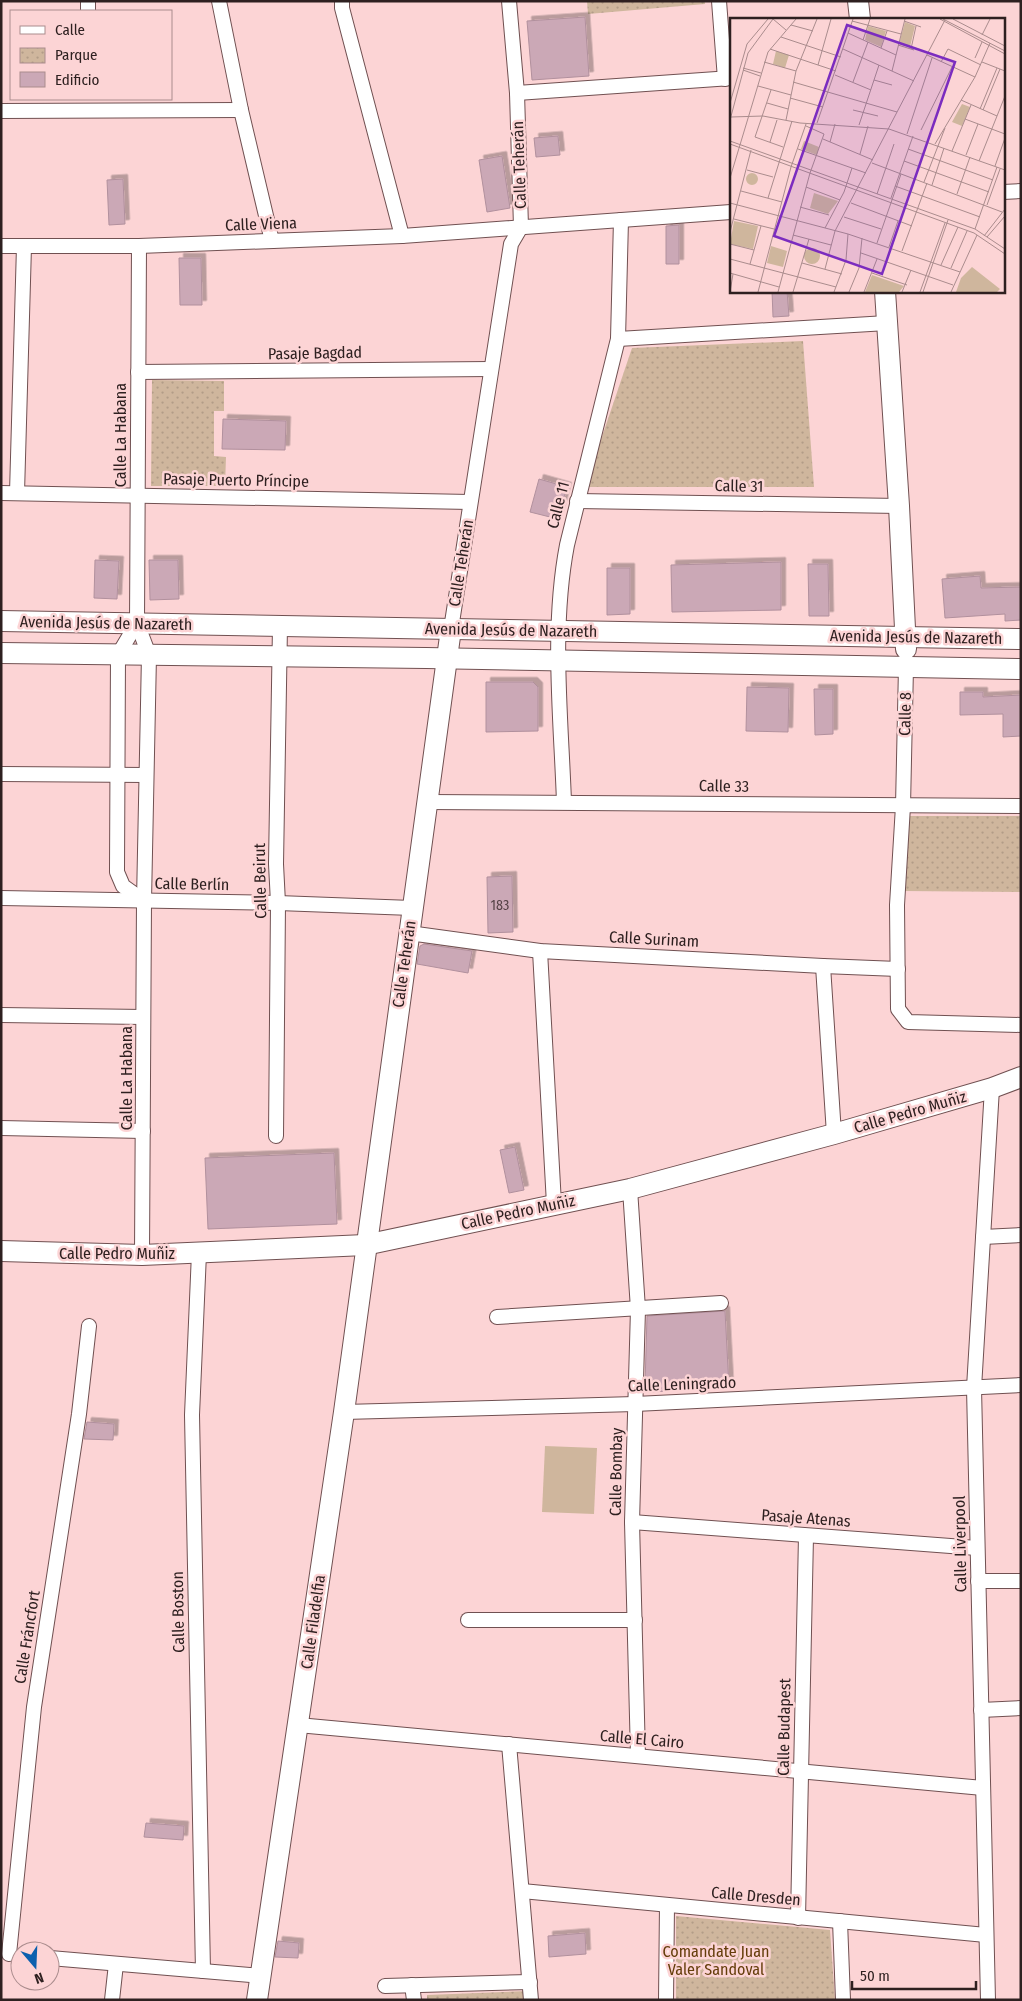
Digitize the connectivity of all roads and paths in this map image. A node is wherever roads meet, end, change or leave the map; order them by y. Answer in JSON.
{"nodes":[{"id":1,"x":219,"y":1,"type":"edge"},
{"id":2,"x":342,"y":1,"type":"edge"},
{"id":3,"x":509,"y":1,"type":"edge"},
{"id":4,"x":719,"y":1,"type":"edge"},
{"id":5,"x":858,"y":1,"type":"edge"},
{"id":6,"x":860,"y":18,"type":"edge"},
{"id":7,"x":728,"y":79,"type":"edge"},
{"id":8,"x":517,"y":93,"type":"junction"},
{"id":9,"x":88,"y":105,"type":"edge"},
{"id":10,"x":241,"y":110,"type":"junction"},
{"id":11,"x":1,"y":111,"type":"edge"},
{"id":12,"x":1021,"y":191,"type":"edge"},
{"id":13,"x":1004,"y":192,"type":"edge"},
{"id":14,"x":730,"y":212,"type":"edge"},
{"id":15,"x":621,"y":220,"type":"junction"},
{"id":16,"x":521,"y":227,"type":"junction"},
{"id":17,"x":402,"y":236,"type":"junction"},
{"id":18,"x":272,"y":241,"type":"junction"},
{"id":19,"x":1,"y":246,"type":"edge"},
{"id":20,"x":24,"y":246,"type":"junction"},
{"id":21,"x":139,"y":246,"type":"junction"},
{"id":22,"x":885,"y":292,"type":"edge"},
{"id":23,"x":887,"y":323,"type":"junction"},
{"id":24,"x":618,"y":339,"type":"junction"},
{"id":25,"x":491,"y":369,"type":"junction"},
{"id":26,"x":138,"y":372,"type":"junction"},
{"id":27,"x":1,"y":493,"type":"edge"},
{"id":28,"x":17,"y":493,"type":"junction"},
{"id":29,"x":138,"y":495,"type":"junction"},
{"id":30,"x":470,"y":502,"type":"junction"},
{"id":31,"x":577,"y":502,"type":"junction"},
{"id":32,"x":900,"y":506,"type":"junction"},
{"id":33,"x":1,"y":621,"type":"edge"},
{"id":34,"x":137,"y":624,"type":"junction"},
{"id":35,"x":280,"y":626,"type":"junction"},
{"id":36,"x":450,"y":629,"type":"junction"},
{"id":37,"x":559,"y":631,"type":"junction"},
{"id":38,"x":907,"y":637,"type":"junction"},
{"id":39,"x":1021,"y":639,"type":"edge"},
{"id":40,"x":1,"y":653,"type":"edge"},
{"id":41,"x":118,"y":655,"type":"junction"},
{"id":42,"x":149,"y":655,"type":"junction"},
{"id":43,"x":280,"y":656,"type":"junction"},
{"id":44,"x":446,"y":658,"type":"junction"},
{"id":45,"x":559,"y":660,"type":"junction"},
{"id":46,"x":906,"y":666,"type":"junction"},
{"id":47,"x":1021,"y":669,"type":"edge"},
{"id":48,"x":1,"y":774,"type":"edge"},
{"id":49,"x":117,"y":774,"type":"junction"},
{"id":50,"x":146,"y":775,"type":"junction"},
{"id":51,"x":427,"y":802,"type":"junction"},
{"id":52,"x":564,"y":802,"type":"junction"},
{"id":53,"x":903,"y":806,"type":"junction"},
{"id":54,"x":1021,"y":806,"type":"edge"},
{"id":55,"x":1,"y":898,"type":"edge"},
{"id":56,"x":144,"y":901,"type":"junction"},
{"id":57,"x":278,"y":903,"type":"junction"},
{"id":58,"x":412,"y":908,"type":"junction"},
{"id":59,"x":409,"y":933,"type":"junction"},
{"id":60,"x":540,"y":951,"type":"junction"},
{"id":61,"x":823,"y":966,"type":"junction"},
{"id":62,"x":898,"y":969,"type":"junction"},
{"id":63,"x":1,"y":1015,"type":"edge"},
{"id":64,"x":143,"y":1017,"type":"junction"},
{"id":65,"x":1021,"y":1025,"type":"edge"},
{"id":66,"x":1021,"y":1077,"type":"edge"},
{"id":67,"x":992,"y":1088,"type":"junction"},
{"id":68,"x":1,"y":1128,"type":"edge"},
{"id":69,"x":143,"y":1132,"type":"junction"},
{"id":70,"x":834,"y":1134,"type":"junction"},
{"id":71,"x":276,"y":1136,"type":"dead end"},
{"id":72,"x":630,"y":1189,"type":"junction"},
{"id":73,"x":554,"y":1204,"type":"junction"},
{"id":74,"x":1021,"y":1235,"type":"edge"},
{"id":75,"x":983,"y":1237,"type":"junction"},
{"id":76,"x":366,"y":1245,"type":"junction"},
{"id":77,"x":1,"y":1251,"type":"edge"},
{"id":78,"x":199,"y":1253,"type":"junction"},
{"id":79,"x":142,"y":1255,"type":"junction"},
{"id":80,"x":721,"y":1303,"type":"dead end"},
{"id":81,"x":638,"y":1309,"type":"junction"},
{"id":82,"x":497,"y":1317,"type":"dead end"},
{"id":83,"x":89,"y":1326,"type":"dead end"},
{"id":84,"x":1021,"y":1385,"type":"edge"},
{"id":85,"x":974,"y":1388,"type":"junction"},
{"id":86,"x":635,"y":1404,"type":"junction"},
{"id":87,"x":344,"y":1412,"type":"junction"},
{"id":88,"x":632,"y":1522,"type":"junction"},
{"id":89,"x":806,"y":1536,"type":"junction"},
{"id":90,"x":978,"y":1548,"type":"junction"},
{"id":91,"x":1021,"y":1581,"type":"edge"},
{"id":92,"x":978,"y":1582,"type":"junction"},
{"id":93,"x":468,"y":1620,"type":"dead end"},
{"id":94,"x":635,"y":1620,"type":"junction"},
{"id":95,"x":1021,"y":1708,"type":"edge"},
{"id":96,"x":981,"y":1710,"type":"junction"},
{"id":97,"x":298,"y":1725,"type":"junction"},
{"id":98,"x":509,"y":1744,"type":"junction"},
{"id":99,"x":638,"y":1756,"type":"junction"},
{"id":100,"x":801,"y":1772,"type":"junction"},
{"id":101,"x":983,"y":1788,"type":"junction"},
{"id":102,"x":522,"y":1891,"type":"junction"},
{"id":103,"x":667,"y":1905,"type":"junction"},
{"id":104,"x":798,"y":1918,"type":"junction"},
{"id":105,"x":840,"y":1922,"type":"junction"},
{"id":106,"x":986,"y":1935,"type":"junction"},
{"id":107,"x":11,"y":1941,"type":"edge"},
{"id":108,"x":60,"y":1959,"type":"edge"},
{"id":109,"x":116,"y":1964,"type":"junction"},
{"id":110,"x":203,"y":1971,"type":"junction"},
{"id":111,"x":261,"y":1976,"type":"junction"},
{"id":112,"x":530,"y":1982,"type":"junction"},
{"id":113,"x":412,"y":1985,"type":"junction"},
{"id":114,"x":385,"y":1986,"type":"dead end"},
{"id":115,"x":112,"y":2000,"type":"edge"},
{"id":116,"x":257,"y":2000,"type":"edge"},
{"id":117,"x":414,"y":2000,"type":"edge"},
{"id":118,"x":531,"y":2000,"type":"edge"},
{"id":119,"x":666,"y":2000,"type":"edge"},
{"id":120,"x":844,"y":2000,"type":"edge"},
{"id":121,"x":988,"y":2000,"type":"edge"}],
"edges":[{"from":1,"to":10,"type":"street"},
{"from":2,"to":17,"type":"street"},
{"from":3,"to":8,"type":"street","name":"Calle Teherán"},
{"from":4,"to":7,"type":"street"},
{"from":5,"to":6,"type":"street"},
{"from":7,"to":8,"type":"street"},
{"from":8,"to":16,"type":"street","name":"Calle Teherán"},
{"from":9,"to":10,"type":"street"},
{"from":9,"to":11,"type":"street"},
{"from":10,"to":18,"type":"street"},
{"from":12,"to":13,"type":"street"},
{"from":14,"to":15,"type":"street","name":"Calle Viena"},
{"from":15,"to":16,"type":"street","name":"Calle Viena"},
{"from":15,"to":24,"type":"street","name":"Calle 11"},
{"from":16,"to":17,"type":"street","name":"Calle Viena"},
{"from":16,"to":25,"type":"street","name":"Calle Teherán"},
{"from":17,"to":18,"type":"street","name":"Calle Viena"},
{"from":18,"to":21,"type":"street","name":"Calle Viena"},
{"from":19,"to":20,"type":"street","name":"Calle Viena"},
{"from":20,"to":21,"type":"street","name":"Calle Viena"},
{"from":20,"to":28,"type":"street"},
{"from":21,"to":26,"type":"street","name":"Calle La Habana"},
{"from":22,"to":23,"type":"street","name":"Calle 8"},
{"from":23,"to":24,"type":"street"},
{"from":23,"to":32,"type":"street","name":"Calle 8"},
{"from":24,"to":31,"type":"street","name":"Calle 11"},
{"from":25,"to":26,"type":"street","name":"Pasaje Bagdad"},
{"from":25,"to":30,"type":"street","name":"Calle Teherán"},
{"from":26,"to":29,"type":"street","name":"Calle La Habana"},
{"from":27,"to":28,"type":"street","name":"Pasaje Puerto Príncipe"},
{"from":28,"to":29,"type":"street","name":"Pasaje Puerto Príncipe"},
{"from":29,"to":30,"type":"street","name":"Pasaje Puerto Príncipe"},
{"from":29,"to":34,"type":"street","name":"Calle La Habana"},
{"from":30,"to":36,"type":"street","name":"Calle Teherán"},
{"from":31,"to":32,"type":"street","name":"Calle 31"},
{"from":31,"to":37,"type":"street","name":"Calle 11"},
{"from":32,"to":38,"type":"street","name":"Calle 8"},
{"from":33,"to":34,"type":"street","name":"Avenida Jesús de Nazareth"},
{"from":34,"to":35,"type":"street","name":"Avenida Jesús de Nazareth"},
{"from":34,"to":41,"type":"street"},
{"from":34,"to":42,"type":"street","name":"Calle La Habana"},
{"from":35,"to":36,"type":"street","name":"Avenida Jesús de Nazareth"},
{"from":35,"to":43,"type":"street","name":"Calle Beirut"},
{"from":36,"to":37,"type":"street","name":"Avenida Jesús de Nazareth"},
{"from":36,"to":44,"type":"street","name":"Calle Teherán"},
{"from":37,"to":38,"type":"street","name":"Avenida Jesús de Nazareth"},
{"from":37,"to":45,"type":"street","name":"Calle 11"},
{"from":38,"to":39,"type":"street","name":"Avenida Jesús de Nazareth"},
{"from":38,"to":46,"type":"street","name":"Calle 8"},
{"from":40,"to":41,"type":"street","name":"Avenida Jesús de Nazareth"},
{"from":41,"to":42,"type":"street","name":"Avenida Jesús de Nazareth"},
{"from":41,"to":49,"type":"street"},
{"from":42,"to":43,"type":"street","name":"Avenida Jesús de Nazareth"},
{"from":42,"to":50,"type":"street","name":"Calle La Habana"},
{"from":43,"to":44,"type":"street","name":"Avenida Jesús de Nazareth"},
{"from":43,"to":57,"type":"street","name":"Calle Beirut"},
{"from":44,"to":45,"type":"street","name":"Avenida Jesús de Nazareth"},
{"from":44,"to":51,"type":"street","name":"Calle Teherán"},
{"from":45,"to":46,"type":"street","name":"Avenida Jesús de Nazareth"},
{"from":45,"to":52,"type":"street","name":"Calle 11"},
{"from":46,"to":47,"type":"street","name":"Avenida Jesús de Nazareth"},
{"from":46,"to":53,"type":"street","name":"Calle 8"},
{"from":48,"to":49,"type":"street"},
{"from":49,"to":50,"type":"street"},
{"from":49,"to":56,"type":"street"},
{"from":50,"to":56,"type":"street","name":"Calle La Habana"},
{"from":51,"to":52,"type":"street","name":"Calle 33"},
{"from":51,"to":58,"type":"street","name":"Calle Teherán"},
{"from":52,"to":53,"type":"street","name":"Calle 33"},
{"from":53,"to":54,"type":"street","name":"Calle 33"},
{"from":53,"to":62,"type":"street","name":"Calle 8"},
{"from":55,"to":56,"type":"street","name":"Calle Berlín"},
{"from":56,"to":57,"type":"street","name":"Calle Berlín"},
{"from":56,"to":64,"type":"street","name":"Calle La Habana"},
{"from":57,"to":58,"type":"street","name":"Calle Berlín"},
{"from":57,"to":71,"type":"street","name":"Calle Beirut"},
{"from":58,"to":59,"type":"street","name":"Calle Teherán"},
{"from":59,"to":60,"type":"street","name":"Calle Surinam"},
{"from":59,"to":76,"type":"street","name":"Calle Teherán"},
{"from":60,"to":61,"type":"street","name":"Calle Surinam"},
{"from":60,"to":73,"type":"street"},
{"from":61,"to":62,"type":"street","name":"Calle Surinam"},
{"from":61,"to":70,"type":"street"},
{"from":62,"to":65,"type":"street","name":"Calle 8"},
{"from":63,"to":64,"type":"street"},
{"from":64,"to":69,"type":"street","name":"Calle La Habana"},
{"from":66,"to":67,"type":"street","name":"Calle Pedro Muñiz"},
{"from":67,"to":70,"type":"street","name":"Calle Pedro Muñiz"},
{"from":67,"to":75,"type":"street","name":"Calle Liverpool"},
{"from":68,"to":69,"type":"street"},
{"from":69,"to":79,"type":"street","name":"Calle La Habana"},
{"from":70,"to":72,"type":"street","name":"Calle Pedro Muñiz"},
{"from":72,"to":73,"type":"street","name":"Calle Pedro Muñiz"},
{"from":72,"to":81,"type":"street","name":"Calle Bombay"},
{"from":73,"to":76,"type":"street","name":"Calle Pedro Muñiz"},
{"from":74,"to":75,"type":"street"},
{"from":75,"to":85,"type":"street","name":"Calle Liverpool"},
{"from":76,"to":78,"type":"street","name":"Calle Pedro Muñiz"},
{"from":76,"to":87,"type":"street","name":"Calle Filadelfia"},
{"from":77,"to":79,"type":"street","name":"Calle Pedro Muñiz"},
{"from":78,"to":79,"type":"street","name":"Calle Pedro Muñiz"},
{"from":78,"to":110,"type":"street","name":"Calle Boston"},
{"from":80,"to":81,"type":"street"},
{"from":81,"to":82,"type":"street"},
{"from":81,"to":86,"type":"street","name":"Calle Bombay"},
{"from":83,"to":107,"type":"street","name":"Calle Fráncfort"},
{"from":84,"to":85,"type":"street","name":"Calle Leningrado"},
{"from":85,"to":86,"type":"street","name":"Calle Leningrado"},
{"from":85,"to":90,"type":"street","name":"Calle Liverpool"},
{"from":86,"to":87,"type":"street","name":"Calle Leningrado"},
{"from":86,"to":88,"type":"street","name":"Calle Bombay"},
{"from":87,"to":97,"type":"street","name":"Calle Filadelfia"},
{"from":88,"to":89,"type":"street","name":"Pasaje Atenas"},
{"from":88,"to":94,"type":"street","name":"Calle Bombay"},
{"from":89,"to":90,"type":"street","name":"Pasaje Atenas"},
{"from":89,"to":100,"type":"street","name":"Calle Budapest"},
{"from":90,"to":92,"type":"street","name":"Calle Liverpool"},
{"from":91,"to":92,"type":"street"},
{"from":92,"to":96,"type":"street","name":"Calle Liverpool"},
{"from":93,"to":94,"type":"street"},
{"from":94,"to":99,"type":"street","name":"Calle Bombay"},
{"from":95,"to":96,"type":"street"},
{"from":96,"to":101,"type":"street","name":"Calle Liverpool"},
{"from":97,"to":98,"type":"street","name":"Calle El Cairo"},
{"from":97,"to":111,"type":"street","name":"Calle Filadelfia"},
{"from":98,"to":99,"type":"street","name":"Calle El Cairo"},
{"from":98,"to":102,"type":"street"},
{"from":99,"to":100,"type":"street","name":"Calle El Cairo"},
{"from":100,"to":101,"type":"street","name":"Calle El Cairo"},
{"from":100,"to":104,"type":"street","name":"Calle Budapest"},
{"from":101,"to":106,"type":"street","name":"Calle Liverpool"},
{"from":102,"to":103,"type":"street","name":"Calle Dresden"},
{"from":102,"to":112,"type":"street"},
{"from":103,"to":104,"type":"street","name":"Calle Dresden"},
{"from":103,"to":119,"type":"street"},
{"from":104,"to":105,"type":"street","name":"Calle Dresden"},
{"from":105,"to":106,"type":"street","name":"Calle Dresden"},
{"from":105,"to":120,"type":"street"},
{"from":106,"to":121,"type":"street","name":"Calle Liverpool"},
{"from":108,"to":109,"type":"street"},
{"from":109,"to":110,"type":"street"},
{"from":109,"to":115,"type":"street"},
{"from":110,"to":111,"type":"street"},
{"from":111,"to":116,"type":"street","name":"Calle Filadelfia"},
{"from":112,"to":113,"type":"street"},
{"from":112,"to":118,"type":"street"},
{"from":113,"to":114,"type":"street"},
{"from":113,"to":117,"type":"street"}]}
